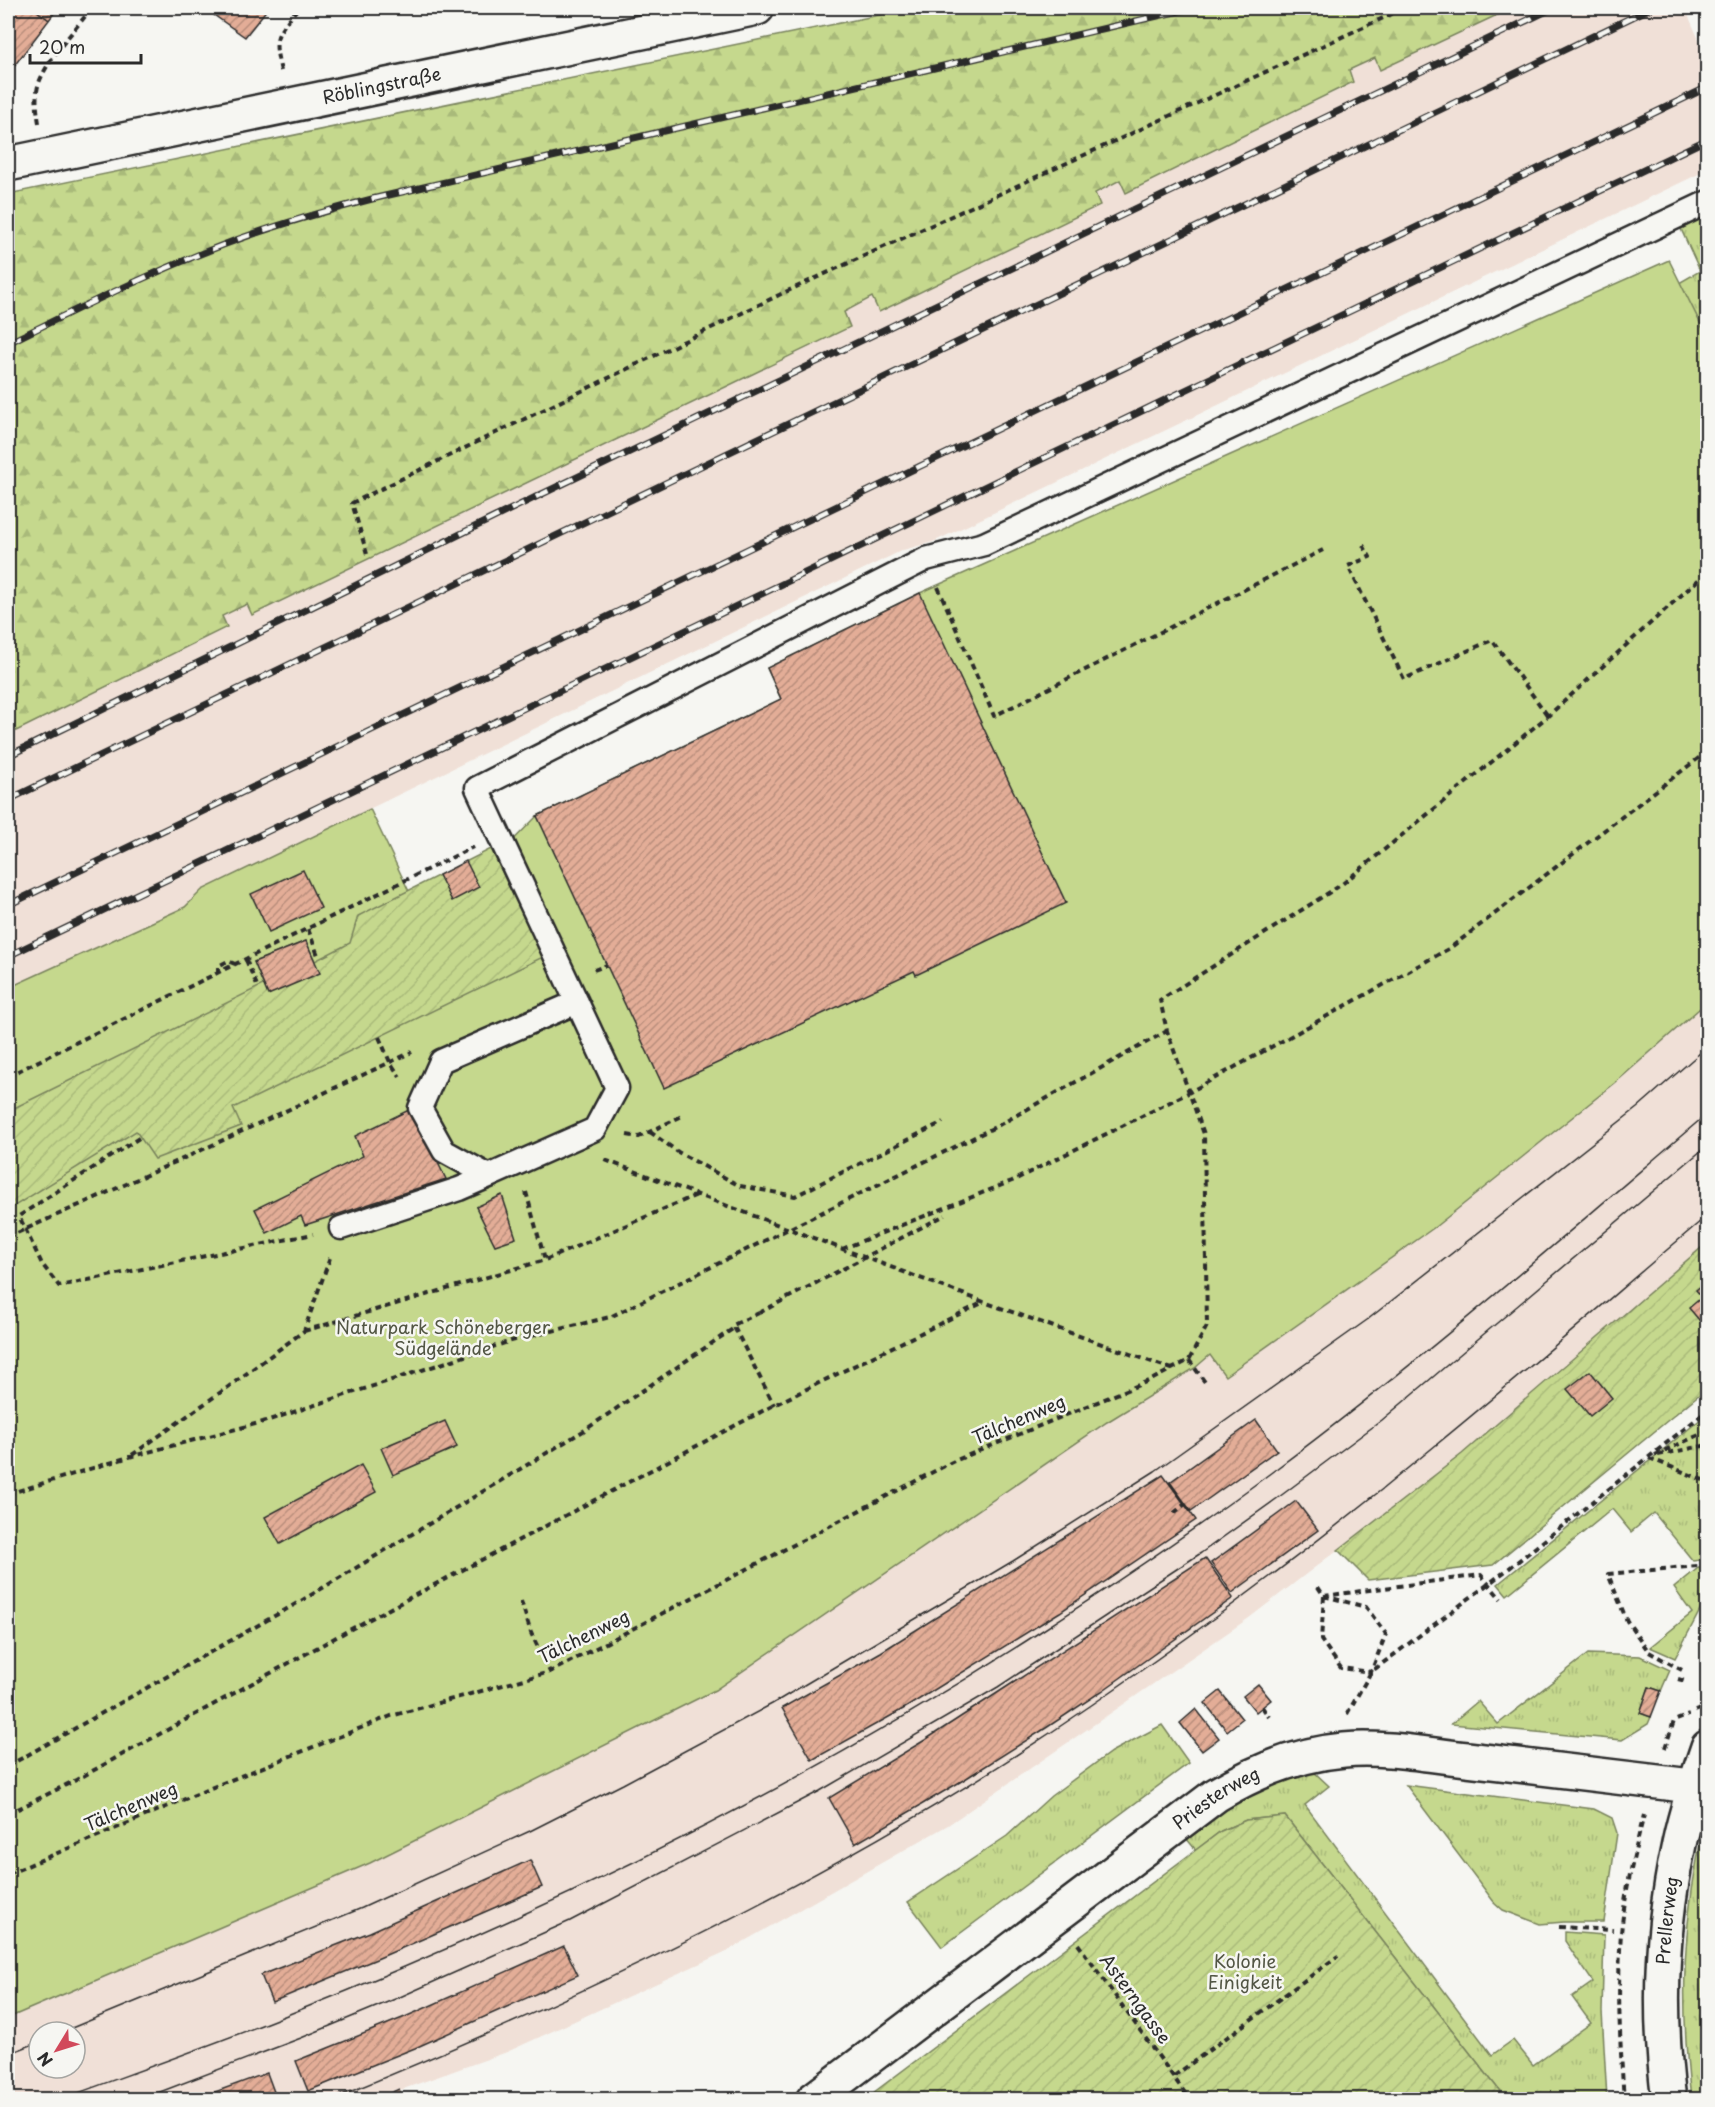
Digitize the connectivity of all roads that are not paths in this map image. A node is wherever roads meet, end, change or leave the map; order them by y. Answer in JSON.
{"nodes":[{"id":1,"x":757,"y":8,"type":"edge"},
{"id":2,"x":8,"y":164,"type":"edge"},
{"id":3,"x":1707,"y":202,"type":"edge"},
{"id":4,"x":572,"y":992,"type":"junction"},
{"id":5,"x":489,"y":1176,"type":"junction"},
{"id":6,"x":341,"y":1228,"type":"road end"},
{"id":7,"x":1707,"y":1747,"type":"edge"},
{"id":8,"x":1701,"y":1787,"type":"edge"},
{"id":9,"x":813,"y":2100,"type":"edge"},
{"id":10,"x":1670,"y":2100,"type":"edge"}],
"edges":[{"from":1,"to":2,"type":"street","name":"Röblingstraße"},
{"from":3,"to":4,"type":"lane"},
{"from":4,"to":5,"type":"lane"},
{"from":4,"to":5,"type":"lane"},
{"from":5,"to":6,"type":"lane"},
{"from":7,"to":8,"type":"street","name":"Prellerweg"},
{"from":8,"to":9,"type":"street","name":"Priesterweg"},
{"from":8,"to":10,"type":"street","name":"Prellerweg"}]}
